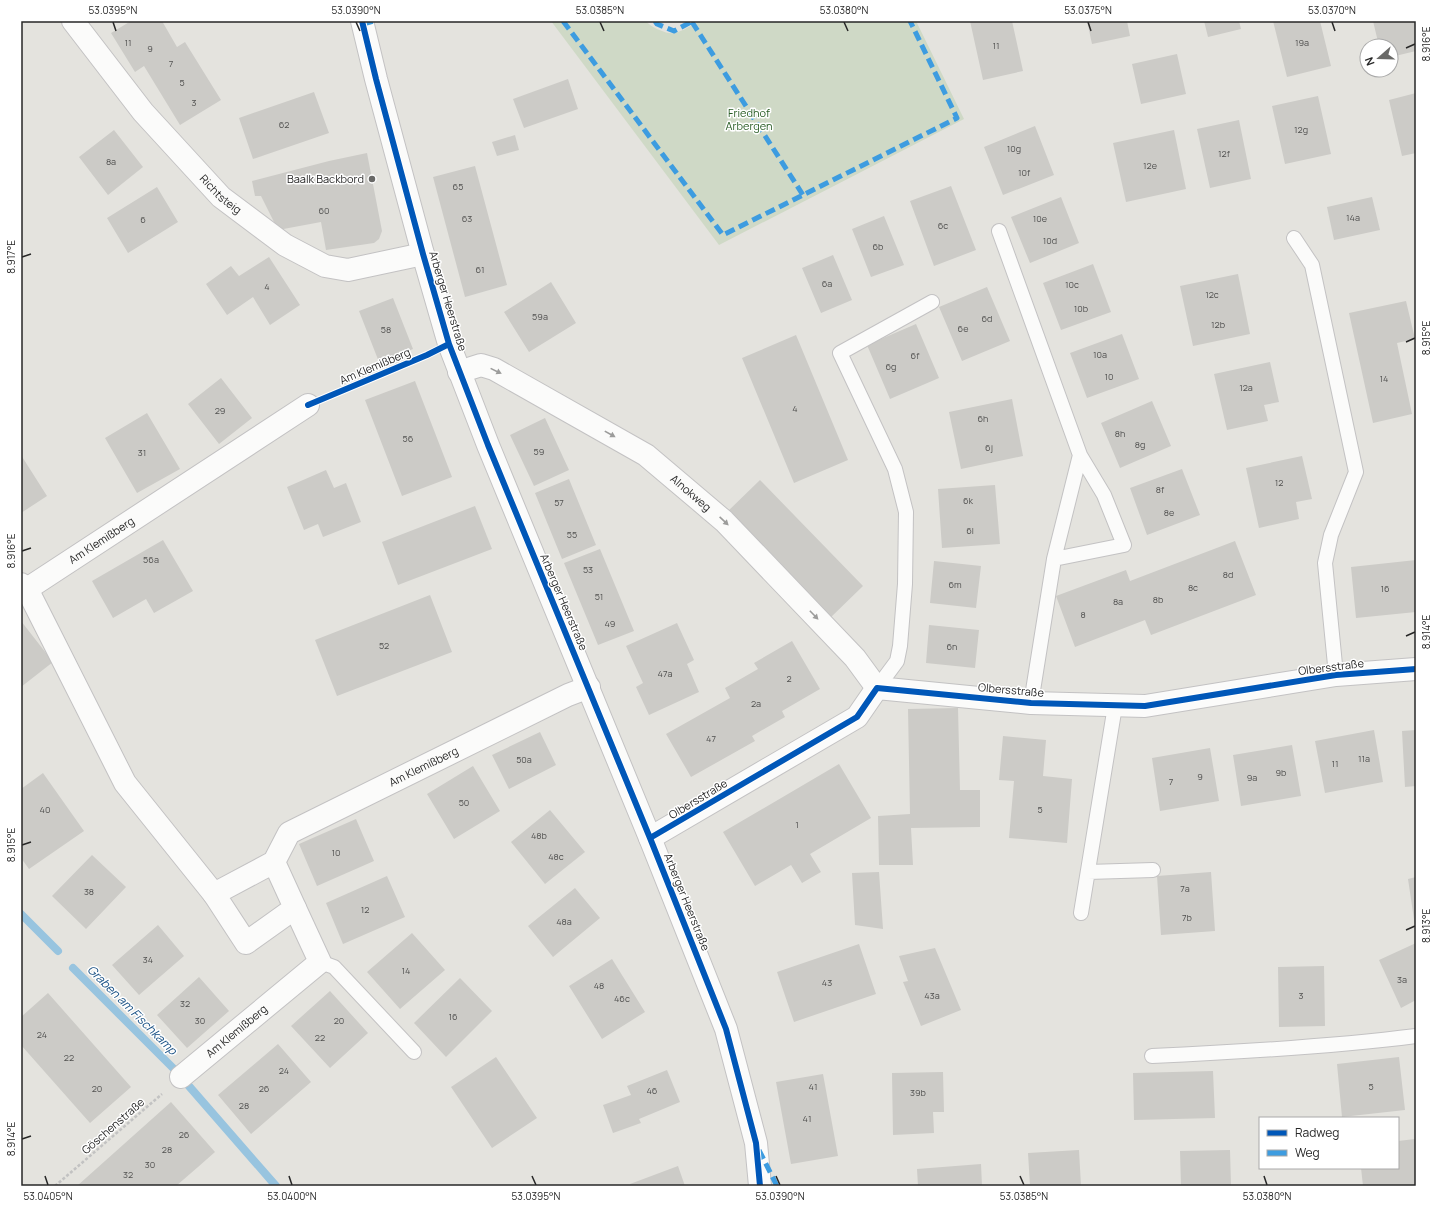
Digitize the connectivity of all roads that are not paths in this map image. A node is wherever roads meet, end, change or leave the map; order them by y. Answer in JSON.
{"nodes":[{"id":1,"x":73,"y":21,"type":"edge"},
{"id":2,"x":362,"y":21,"type":"edge"},
{"id":3,"x":1000,"y":231,"type":"dead end"},
{"id":4,"x":1294,"y":238,"type":"dead end"},
{"id":5,"x":423,"y":254,"type":"junction"},
{"id":6,"x":932,"y":302,"type":"dead end"},
{"id":7,"x":460,"y":372,"type":"junction"},
{"id":8,"x":308,"y":405,"type":"dead end"},
{"id":9,"x":1080,"y":455,"type":"junction"},
{"id":10,"x":1054,"y":559,"type":"junction"},
{"id":11,"x":24,"y":586,"type":"edge"},
{"id":12,"x":1416,"y":669,"type":"edge"},
{"id":13,"x":1336,"y":675,"type":"junction"},
{"id":14,"x":589,"y":687,"type":"junction"},
{"id":15,"x":877,"y":688,"type":"junction"},
{"id":16,"x":1031,"y":703,"type":"junction"},
{"id":17,"x":1115,"y":706,"type":"junction"},
{"id":18,"x":650,"y":838,"type":"junction"},
{"id":19,"x":274,"y":862,"type":"junction"},
{"id":20,"x":1153,"y":870,"type":"dead end"},
{"id":21,"x":1088,"y":872,"type":"junction"},
{"id":22,"x":214,"y":894,"type":"junction"},
{"id":23,"x":294,"y":908,"type":"junction"},
{"id":24,"x":1082,"y":913,"type":"dead end"},
{"id":25,"x":320,"y":962,"type":"junction"},
{"id":26,"x":1416,"y":1036,"type":"edge"},
{"id":27,"x":414,"y":1052,"type":"dead end"},
{"id":28,"x":1152,"y":1056,"type":"dead end"},
{"id":29,"x":181,"y":1078,"type":"road end"},
{"id":30,"x":760,"y":1186,"type":"edge"}],
"edges":[{"from":1,"to":5,"type":"street","name":"Richtsteig"},
{"from":2,"to":5,"type":"street","name":"Arberger Heerstraße"},
{"from":3,"to":9,"type":"lane"},
{"from":4,"to":13,"type":"lane"},
{"from":5,"to":7,"type":"street","name":"Arberger Heerstraße"},
{"from":6,"to":15,"type":"lane"},
{"from":7,"to":14,"type":"street","name":"Arberger Heerstraße"},
{"from":7,"to":15,"type":"street","name":"Alnokweg","one_way":true},
{"from":8,"to":11,"type":"street","name":"Am Klemißberg"},
{"from":9,"to":10,"type":"lane"},
{"from":9,"to":10,"type":"lane"},
{"from":10,"to":16,"type":"lane"},
{"from":11,"to":22,"type":"street","name":"Am Klemißberg"},
{"from":12,"to":13,"type":"street","name":"Olbersstraße"},
{"from":13,"to":17,"type":"street","name":"Olbersstraße"},
{"from":14,"to":18,"type":"street","name":"Arberger Heerstraße"},
{"from":14,"to":19,"type":"street","name":"Am Klemißberg"},
{"from":15,"to":16,"type":"street","name":"Olbersstraße"},
{"from":15,"to":18,"type":"street","name":"Olbersstraße"},
{"from":16,"to":17,"type":"street","name":"Olbersstraße"},
{"from":17,"to":21,"type":"lane"},
{"from":18,"to":30,"type":"street","name":"Arberger Heerstraße"},
{"from":19,"to":22,"type":"street"},
{"from":19,"to":23,"type":"street"},
{"from":20,"to":21,"type":"lane"},
{"from":21,"to":24,"type":"lane"},
{"from":22,"to":23,"type":"street","name":"Am Klemißberg"},
{"from":23,"to":25,"type":"street"},
{"from":25,"to":27,"type":"lane"},
{"from":25,"to":29,"type":"street","name":"Am Klemißberg"},
{"from":26,"to":28,"type":"lane"}]}
